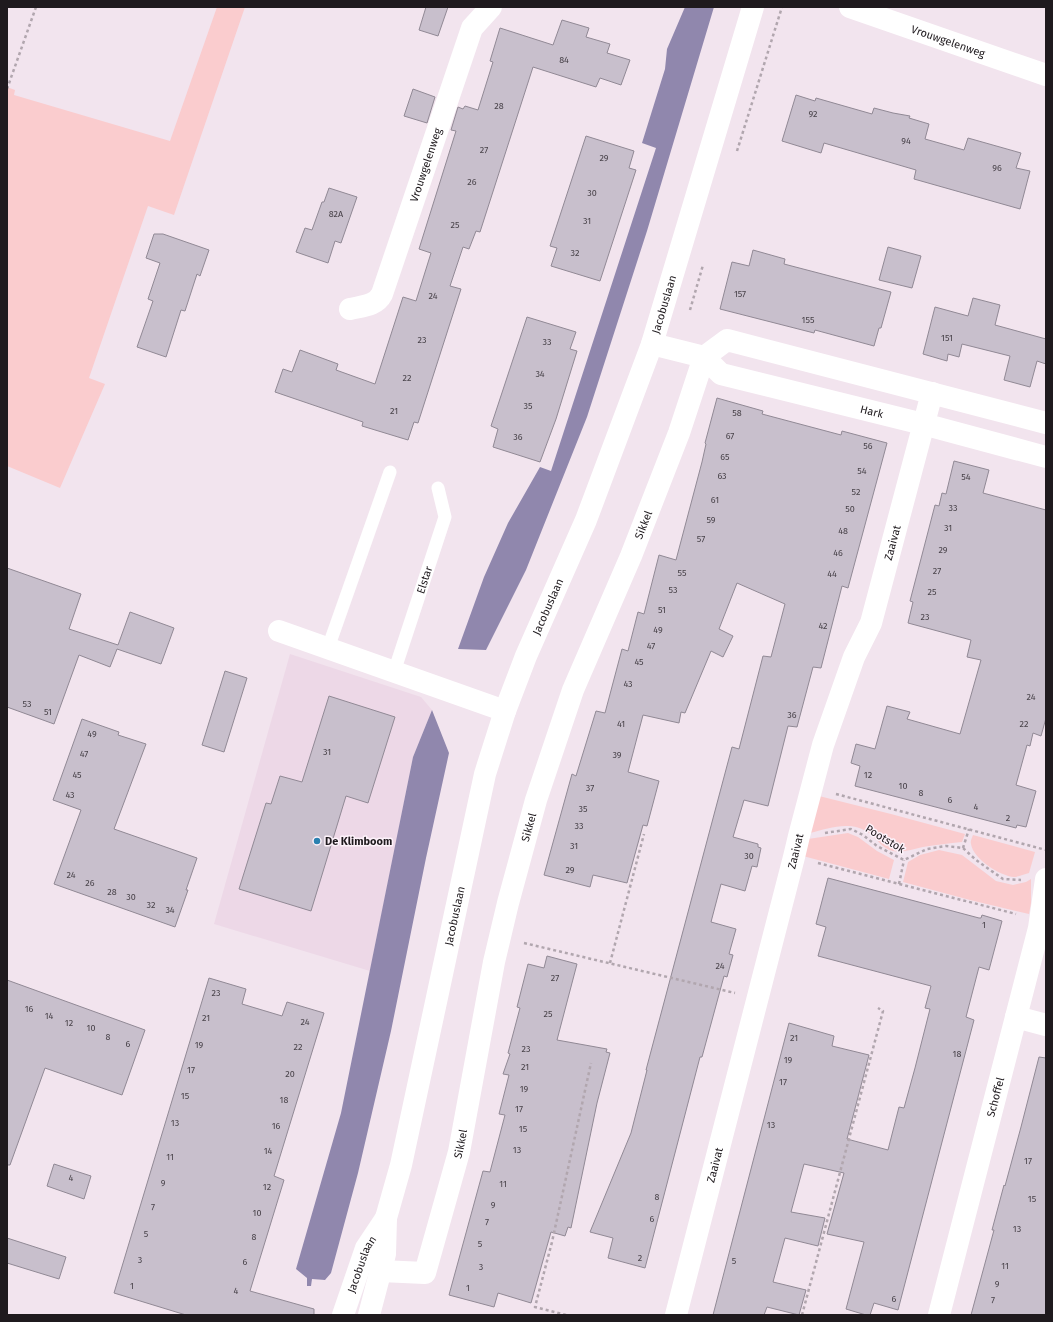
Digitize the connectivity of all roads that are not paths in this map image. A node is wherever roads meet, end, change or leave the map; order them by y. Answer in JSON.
{"nodes":[{"id":1,"x":491,"y":7,"type":"edge"},
{"id":2,"x":753,"y":7,"type":"edge"},
{"id":3,"x":850,"y":7,"type":"edge"},
{"id":4,"x":1046,"y":75,"type":"edge"},
{"id":5,"x":350,"y":309,"type":"dead end"},
{"id":6,"x":652,"y":344,"type":"junction"},
{"id":7,"x":704,"y":357,"type":"junction"},
{"id":8,"x":932,"y":393,"type":"junction"},
{"id":9,"x":1046,"y":423,"type":"edge"},
{"id":10,"x":923,"y":424,"type":"junction"},
{"id":11,"x":1046,"y":457,"type":"edge"},
{"id":12,"x":390,"y":472,"type":"dead end"},
{"id":13,"x":438,"y":488,"type":"dead end"},
{"id":14,"x":279,"y":631,"type":"dead end"},
{"id":15,"x":328,"y":648,"type":"junction"},
{"id":16,"x":394,"y":672,"type":"junction"},
{"id":17,"x":505,"y":711,"type":"junction"},
{"id":18,"x":1046,"y":879,"type":"edge"},
{"id":19,"x":1016,"y":1017,"type":"junction"},
{"id":20,"x":1046,"y":1025,"type":"edge"},
{"id":21,"x":386,"y":1218,"type":"junction"},
{"id":22,"x":381,"y":1271,"type":"junction"},
{"id":23,"x":344,"y":1315,"type":"edge"},
{"id":24,"x":369,"y":1315,"type":"edge"},
{"id":25,"x":676,"y":1315,"type":"edge"},
{"id":26,"x":939,"y":1315,"type":"edge"}],
"edges":[{"from":1,"to":5,"type":"street","name":"Vrouwgelenweg"},
{"from":2,"to":6,"type":"street","name":"Jacobuslaan"},
{"from":3,"to":4,"type":"street","name":"Vrouwgelenweg"},
{"from":6,"to":7,"type":"street"},
{"from":6,"to":17,"type":"street","name":"Jacobuslaan"},
{"from":7,"to":8,"type":"street"},
{"from":7,"to":10,"type":"street","name":"Hark"},
{"from":7,"to":22,"type":"street","name":"Sikkel"},
{"from":8,"to":9,"type":"street"},
{"from":8,"to":10,"type":"street","name":"Zaaivat"},
{"from":10,"to":11,"type":"street","name":"Hark"},
{"from":10,"to":25,"type":"street","name":"Zaaivat"},
{"from":12,"to":15,"type":"lane"},
{"from":13,"to":16,"type":"lane","name":"Elstar"},
{"from":14,"to":15,"type":"street"},
{"from":15,"to":16,"type":"street"},
{"from":16,"to":17,"type":"street"},
{"from":17,"to":21,"type":"street","name":"Jacobuslaan"},
{"from":18,"to":19,"type":"street","name":"Schoffel"},
{"from":19,"to":20,"type":"street"},
{"from":19,"to":26,"type":"street","name":"Schoffel"},
{"from":21,"to":22,"type":"street","name":"Jacobuslaan"},
{"from":21,"to":23,"type":"street","name":"Jacobuslaan"},
{"from":22,"to":24,"type":"street","name":"Jacobuslaan"}]}
